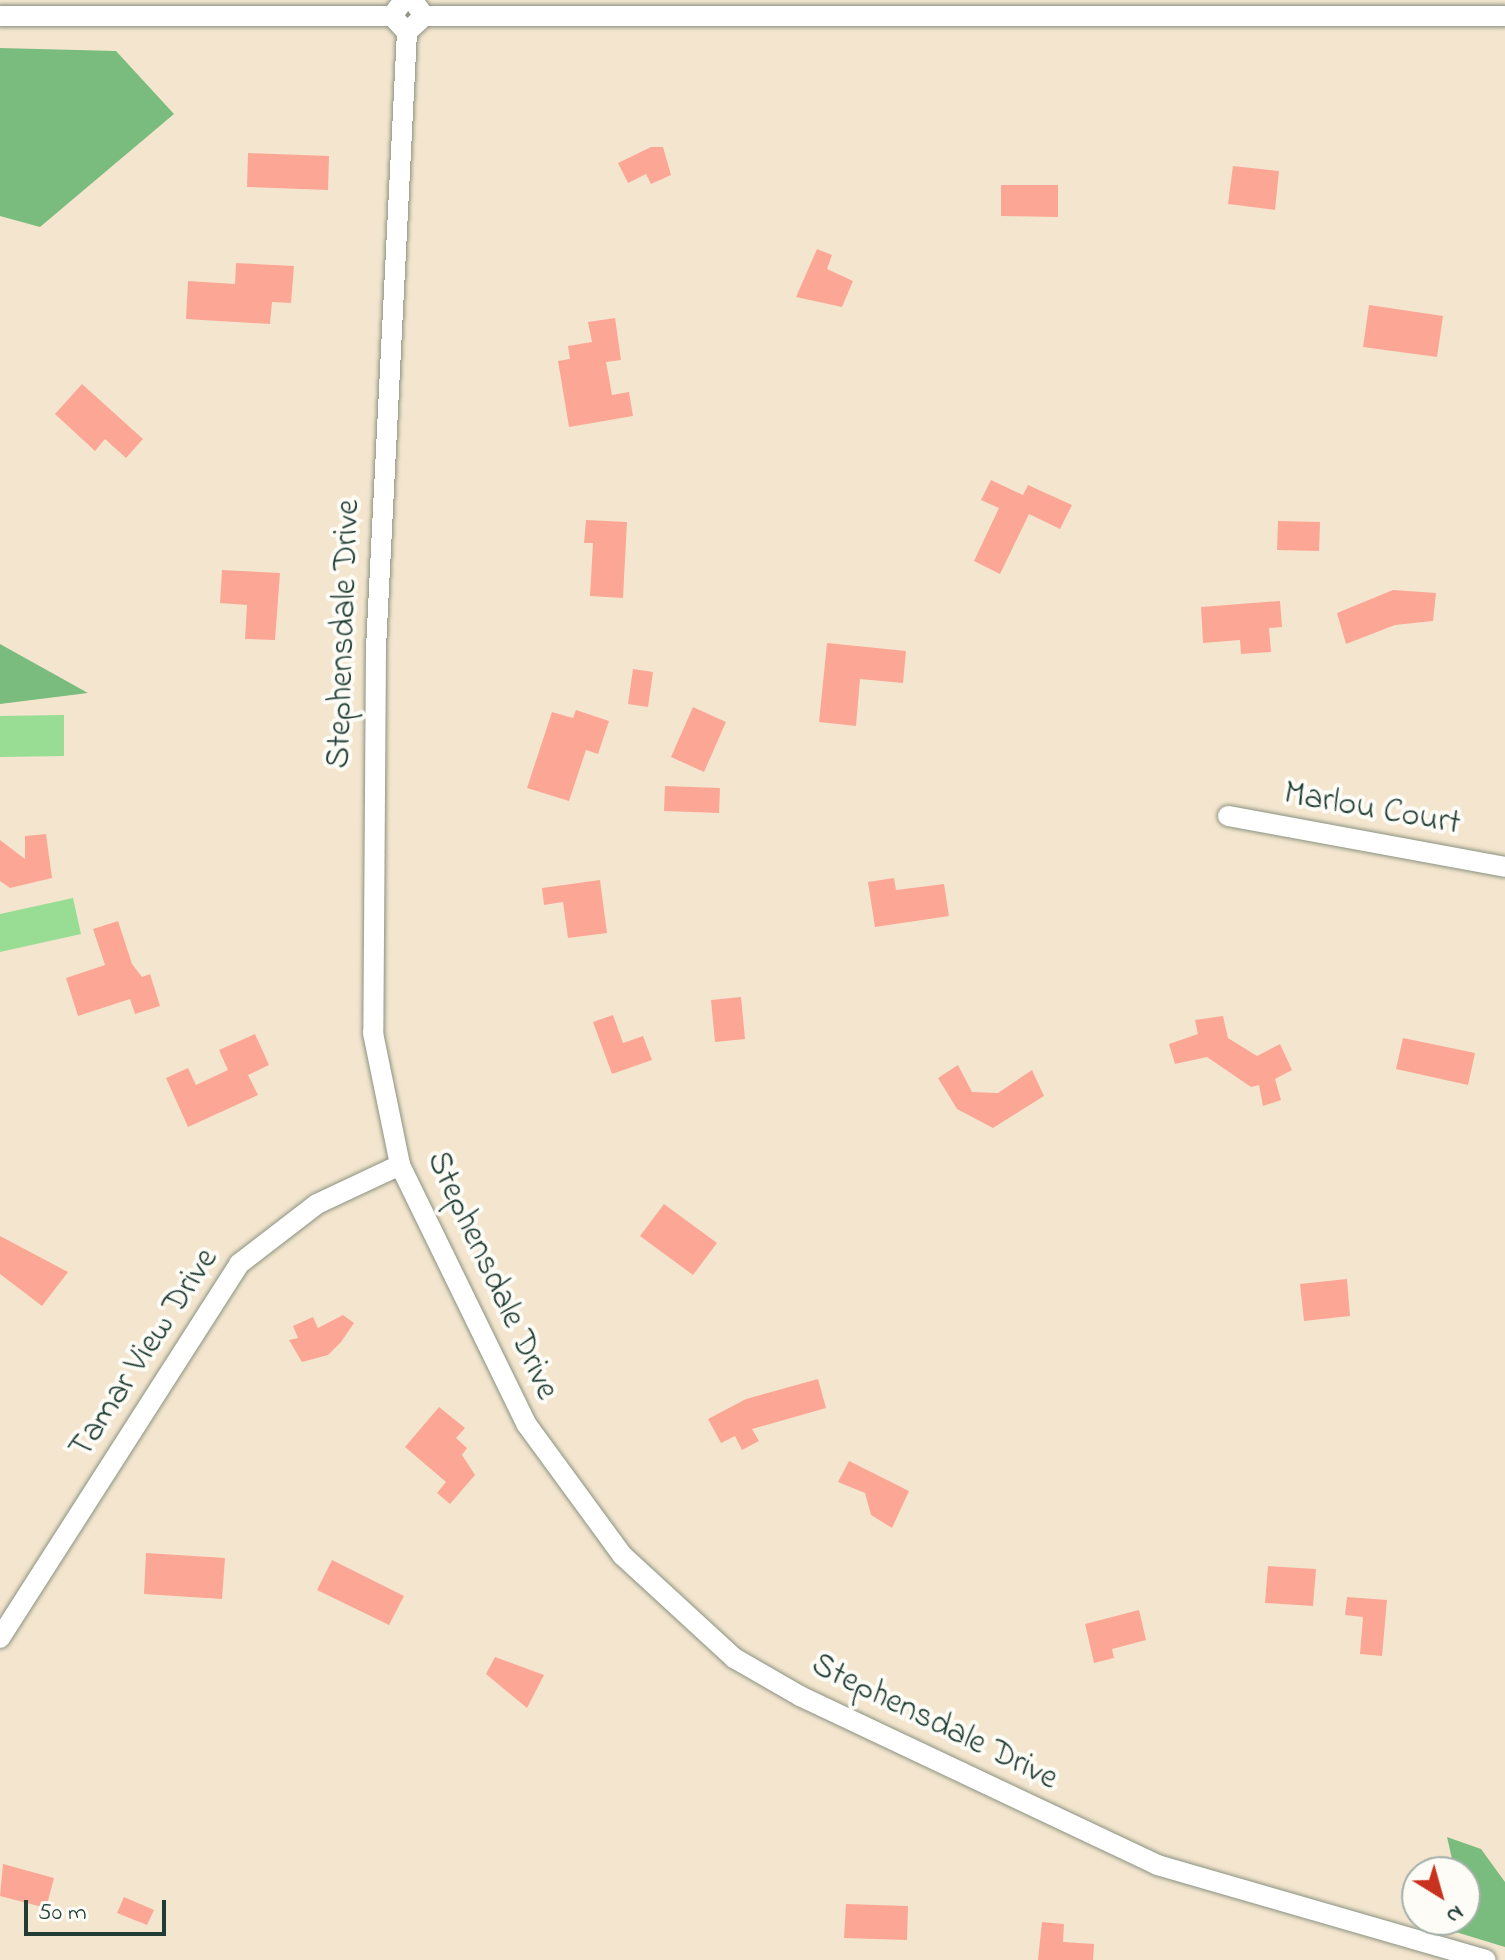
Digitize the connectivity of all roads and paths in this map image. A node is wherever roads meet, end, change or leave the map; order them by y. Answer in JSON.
{"nodes":[{"id":1,"x":398,"y":8,"type":"edge"},
{"id":2,"x":418,"y":8,"type":"edge"},
{"id":3,"x":0,"y":16,"type":"edge"},
{"id":4,"x":1505,"y":16,"type":"edge"},
{"id":5,"x":407,"y":32,"type":"junction"},
{"id":6,"x":1228,"y":816,"type":"dead end"},
{"id":7,"x":1505,"y":867,"type":"edge"},
{"id":8,"x":400,"y":1165,"type":"junction"},
{"id":9,"x":0,"y":1638,"type":"edge"},
{"id":10,"x":1486,"y":1960,"type":"edge"}],
"edges":[{"from":1,"to":3,"type":"street"},
{"from":1,"to":5,"type":"street"},
{"from":2,"to":4,"type":"street"},
{"from":2,"to":5,"type":"street"},
{"from":5,"to":8,"type":"street","name":"Stephensdale Drive"},
{"from":6,"to":7,"type":"street","name":"Marlou Court"},
{"from":8,"to":9,"type":"street","name":"Tamar View Drive"},
{"from":8,"to":10,"type":"street","name":"Stephensdale Drive"}]}
